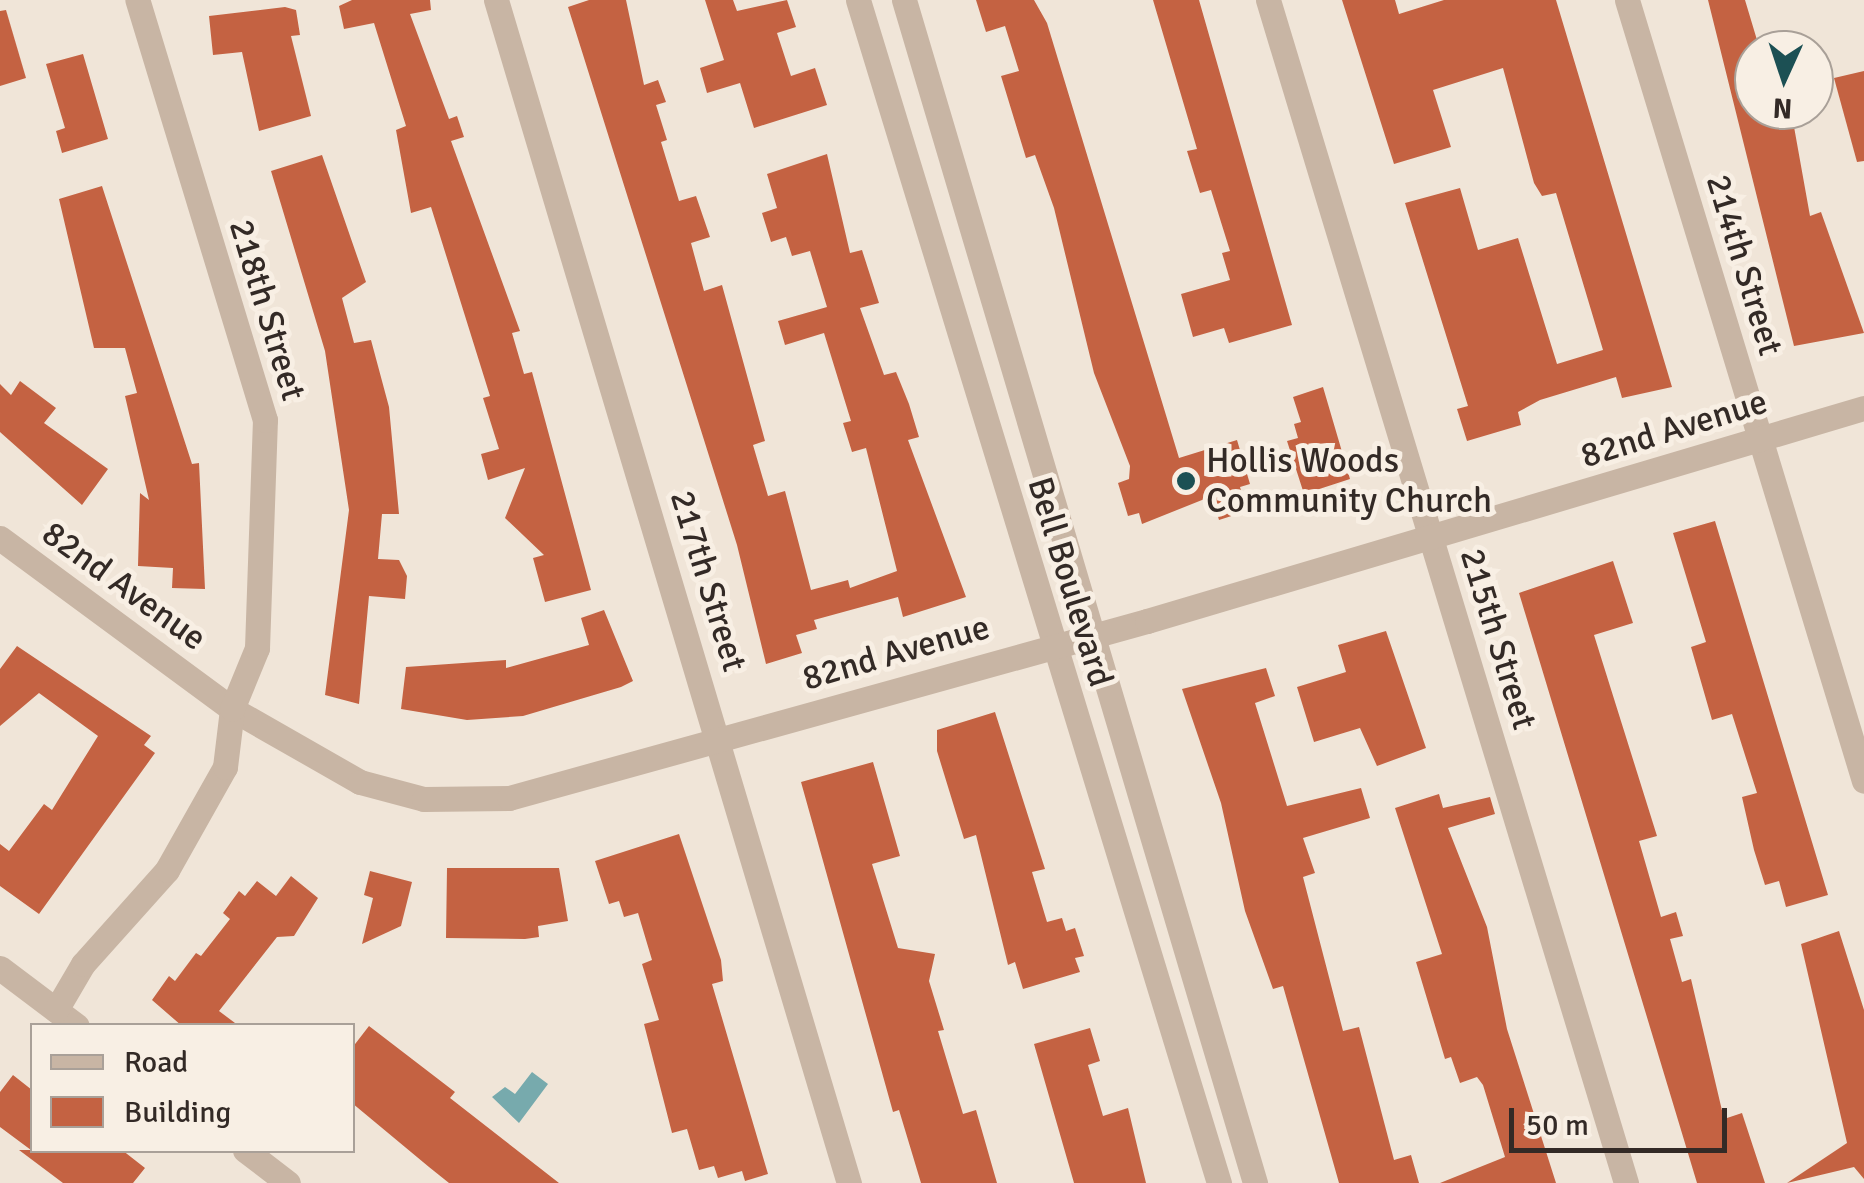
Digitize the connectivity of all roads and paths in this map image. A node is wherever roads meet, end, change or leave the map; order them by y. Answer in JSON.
{"nodes":[{"id":1,"x":137,"y":0,"type":"edge"},
{"id":2,"x":496,"y":0,"type":"edge"},
{"id":3,"x":858,"y":0,"type":"edge"},
{"id":4,"x":904,"y":0,"type":"edge"},
{"id":5,"x":1268,"y":0,"type":"edge"},
{"id":6,"x":1628,"y":0,"type":"edge"},
{"id":7,"x":1864,"y":408,"type":"edge"},
{"id":8,"x":1760,"y":440,"type":"junction"},
{"id":9,"x":0,"y":538,"type":"edge"},
{"id":10,"x":1432,"y":539,"type":"junction"},
{"id":11,"x":1098,"y":635,"type":"junction"},
{"id":12,"x":1052,"y":644,"type":"junction"},
{"id":13,"x":232,"y":709,"type":"junction"},
{"id":14,"x":719,"y":740,"type":"junction"},
{"id":15,"x":1864,"y":781,"type":"edge"},
{"id":16,"x":0,"y":968,"type":"edge"},
{"id":17,"x":66,"y":1018,"type":"edge"},
{"id":18,"x":249,"y":1153,"type":"edge"},
{"id":19,"x":288,"y":1183,"type":"edge"},
{"id":20,"x":849,"y":1183,"type":"edge"},
{"id":21,"x":1219,"y":1183,"type":"edge"},
{"id":22,"x":1255,"y":1183,"type":"edge"},
{"id":23,"x":1626,"y":1183,"type":"edge"}],
"edges":[{"from":1,"to":13,"type":"street","name":"218th Street"},
{"from":2,"to":14,"type":"street","name":"217th Street"},
{"from":3,"to":12,"type":"street","name":"Bell Boulevard"},
{"from":4,"to":11,"type":"street","name":"Bell Boulevard"},
{"from":5,"to":10,"type":"street","name":"215th Street"},
{"from":6,"to":8,"type":"street","name":"214th Street"},
{"from":7,"to":8,"type":"street","name":"82nd Avenue"},
{"from":8,"to":10,"type":"street","name":"82nd Avenue"},
{"from":8,"to":15,"type":"street","name":"214th Street"},
{"from":9,"to":13,"type":"street","name":"82nd Avenue"},
{"from":10,"to":11,"type":"street","name":"82nd Avenue"},
{"from":10,"to":23,"type":"street","name":"215th Street"},
{"from":11,"to":12,"type":"street","name":"82nd Avenue"},
{"from":11,"to":22,"type":"street","name":"Bell Boulevard"},
{"from":12,"to":14,"type":"street","name":"82nd Avenue"},
{"from":12,"to":21,"type":"street","name":"Bell Boulevard"},
{"from":13,"to":14,"type":"street","name":"82nd Avenue"},
{"from":13,"to":17,"type":"street","name":"218th Street"},
{"from":14,"to":20,"type":"street","name":"217th Street"},
{"from":16,"to":17,"type":"street"},
{"from":18,"to":19,"type":"street"}]}
